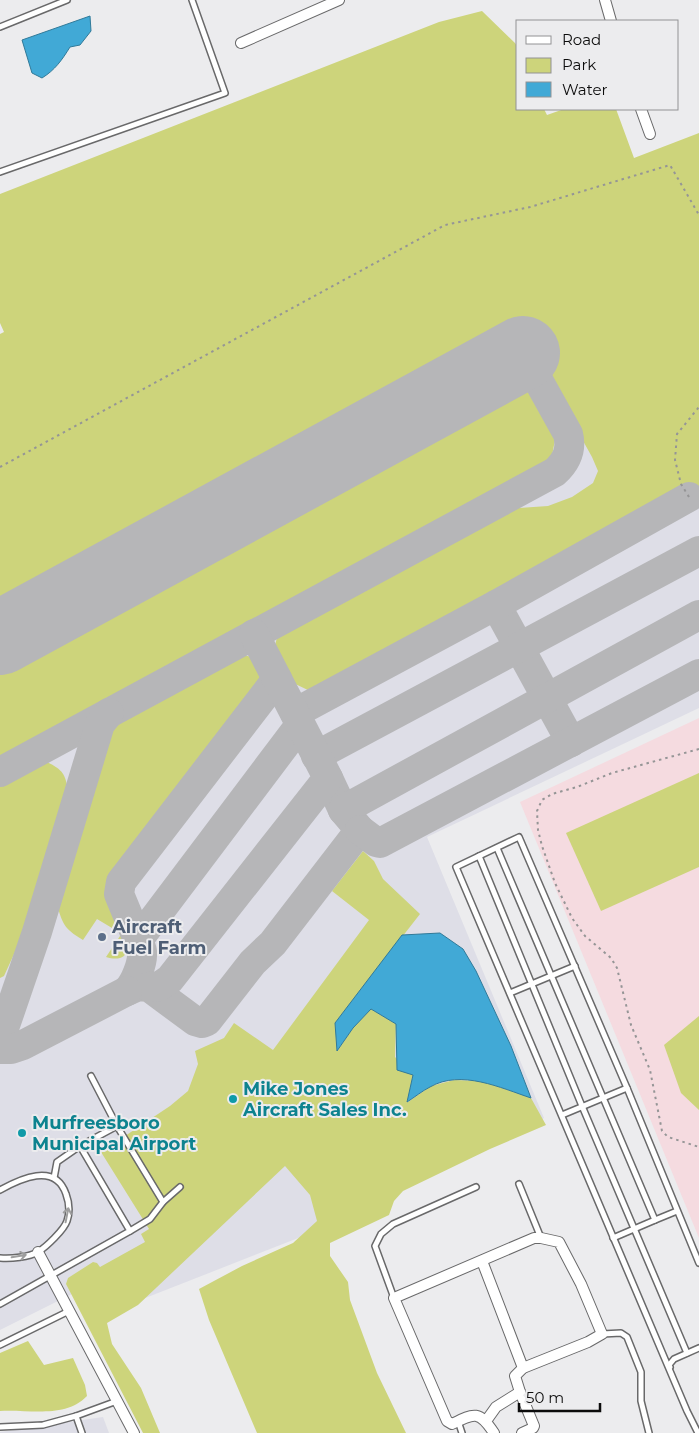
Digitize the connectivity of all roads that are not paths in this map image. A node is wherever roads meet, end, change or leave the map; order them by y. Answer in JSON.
{"nodes":[{"id":1,"x":67,"y":0,"type":"edge"},
{"id":2,"x":192,"y":0,"type":"edge"},
{"id":3,"x":340,"y":0,"type":"edge"},
{"id":4,"x":605,"y":0,"type":"edge"},
{"id":5,"x":612,"y":20,"type":"edge"},
{"id":6,"x":0,"y":27,"type":"edge"},
{"id":7,"x":241,"y":43,"type":"dead end"},
{"id":8,"x":641,"y":110,"type":"edge"},
{"id":9,"x":650,"y":134,"type":"dead end"},
{"id":10,"x":0,"y":172,"type":"edge"},
{"id":11,"x":497,"y":848,"type":"junction"},
{"id":12,"x":479,"y":856,"type":"junction"},
{"id":13,"x":575,"y":966,"type":"junction"},
{"id":14,"x":552,"y":976,"type":"junction"},
{"id":15,"x":532,"y":984,"type":"junction"},
{"id":16,"x":510,"y":993,"type":"junction"},
{"id":17,"x":91,"y":1076,"type":"dead end"},
{"id":18,"x":627,"y":1088,"type":"junction"},
{"id":19,"x":604,"y":1097,"type":"junction"},
{"id":20,"x":582,"y":1106,"type":"junction"},
{"id":21,"x":562,"y":1115,"type":"junction"},
{"id":22,"x":117,"y":1126,"type":"junction"},
{"id":23,"x":80,"y":1146,"type":"junction"},
{"id":24,"x":54,"y":1178,"type":"junction"},
{"id":25,"x":519,"y":1184,"type":"dead end"},
{"id":26,"x":180,"y":1187,"type":"dead end"},
{"id":27,"x":476,"y":1187,"type":"dead end"},
{"id":28,"x":0,"y":1190,"type":"edge"},
{"id":29,"x":163,"y":1202,"type":"junction"},
{"id":30,"x":678,"y":1211,"type":"junction"},
{"id":31,"x":655,"y":1220,"type":"junction"},
{"id":32,"x":634,"y":1228,"type":"junction"},
{"id":33,"x":130,"y":1231,"type":"junction"},
{"id":34,"x":541,"y":1238,"type":"junction"},
{"id":35,"x":613,"y":1238,"type":"junction"},
{"id":36,"x":38,"y":1252,"type":"junction"},
{"id":37,"x":0,"y":1258,"type":"edge"},
{"id":38,"x":482,"y":1261,"type":"junction"},
{"id":39,"x":699,"y":1263,"type":"edge"},
{"id":40,"x":52,"y":1276,"type":"junction"},
{"id":41,"x":394,"y":1298,"type":"junction"},
{"id":42,"x":0,"y":1304,"type":"edge"},
{"id":43,"x":69,"y":1312,"type":"junction"},
{"id":44,"x":602,"y":1334,"type":"junction"},
{"id":45,"x":0,"y":1345,"type":"edge"},
{"id":46,"x":699,"y":1348,"type":"edge"},
{"id":47,"x":687,"y":1353,"type":"junction"},
{"id":48,"x":523,"y":1368,"type":"junction"},
{"id":49,"x":670,"y":1370,"type":"junction"},
{"id":50,"x":520,"y":1392,"type":"junction"},
{"id":51,"x":117,"y":1401,"type":"junction"},
{"id":52,"x":76,"y":1416,"type":"junction"},
{"id":53,"x":486,"y":1420,"type":"junction"},
{"id":54,"x":458,"y":1421,"type":"junction"},
{"id":55,"x":0,"y":1427,"type":"edge"},
{"id":56,"x":82,"y":1433,"type":"edge"},
{"id":57,"x":134,"y":1433,"type":"edge"},
{"id":58,"x":462,"y":1433,"type":"edge"},
{"id":59,"x":494,"y":1433,"type":"edge"},
{"id":60,"x":522,"y":1433,"type":"edge"},
{"id":61,"x":649,"y":1433,"type":"edge"},
{"id":62,"x":698,"y":1433,"type":"edge"}],
"edges":[{"from":1,"to":6,"type":"lane"},
{"from":2,"to":10,"type":"lane"},
{"from":3,"to":7,"type":"street"},
{"from":4,"to":5,"type":"street"},
{"from":8,"to":9,"type":"street"},
{"from":11,"to":12,"type":"lane"},
{"from":11,"to":13,"type":"lane"},
{"from":11,"to":14,"type":"lane"},
{"from":12,"to":15,"type":"lane"},
{"from":12,"to":16,"type":"lane"},
{"from":13,"to":14,"type":"lane"},
{"from":13,"to":18,"type":"lane"},
{"from":14,"to":15,"type":"lane"},
{"from":14,"to":19,"type":"lane"},
{"from":15,"to":16,"type":"lane"},
{"from":15,"to":20,"type":"lane"},
{"from":16,"to":21,"type":"lane"},
{"from":17,"to":22,"type":"lane"},
{"from":18,"to":19,"type":"lane"},
{"from":18,"to":30,"type":"lane"},
{"from":19,"to":20,"type":"lane"},
{"from":19,"to":31,"type":"lane"},
{"from":20,"to":21,"type":"lane"},
{"from":20,"to":32,"type":"lane"},
{"from":21,"to":35,"type":"lane"},
{"from":22,"to":23,"type":"lane"},
{"from":22,"to":29,"type":"lane"},
{"from":23,"to":24,"type":"lane"},
{"from":23,"to":33,"type":"lane"},
{"from":24,"to":28,"type":"lane"},
{"from":36,"to":24,"type":"lane","one_way":true},
{"from":25,"to":34,"type":"lane"},
{"from":26,"to":29,"type":"lane"},
{"from":27,"to":41,"type":"lane"},
{"from":29,"to":33,"type":"lane"},
{"from":30,"to":31,"type":"lane"},
{"from":30,"to":39,"type":"lane"},
{"from":31,"to":32,"type":"lane"},
{"from":32,"to":35,"type":"lane"},
{"from":32,"to":47,"type":"lane"},
{"from":33,"to":40,"type":"lane"},
{"from":34,"to":38,"type":"street"},
{"from":34,"to":44,"type":"street"},
{"from":35,"to":49,"type":"lane"},
{"from":37,"to":36,"type":"lane","one_way":true},
{"from":36,"to":40,"type":"street"},
{"from":38,"to":41,"type":"street"},
{"from":38,"to":48,"type":"street"},
{"from":40,"to":42,"type":"lane"},
{"from":40,"to":43,"type":"street"},
{"from":41,"to":54,"type":"street"},
{"from":43,"to":45,"type":"lane"},
{"from":43,"to":51,"type":"street"},
{"from":44,"to":48,"type":"street"},
{"from":44,"to":61,"type":"lane"},
{"from":46,"to":47,"type":"lane"},
{"from":47,"to":49,"type":"lane"},
{"from":48,"to":50,"type":"street"},
{"from":49,"to":62,"type":"lane"},
{"from":50,"to":53,"type":"street"},
{"from":50,"to":60,"type":"street"},
{"from":51,"to":52,"type":"lane"},
{"from":51,"to":57,"type":"street"},
{"from":52,"to":55,"type":"lane"},
{"from":52,"to":56,"type":"lane"},
{"from":53,"to":54,"type":"street"},
{"from":53,"to":59,"type":"street"},
{"from":54,"to":58,"type":"lane"}]}
